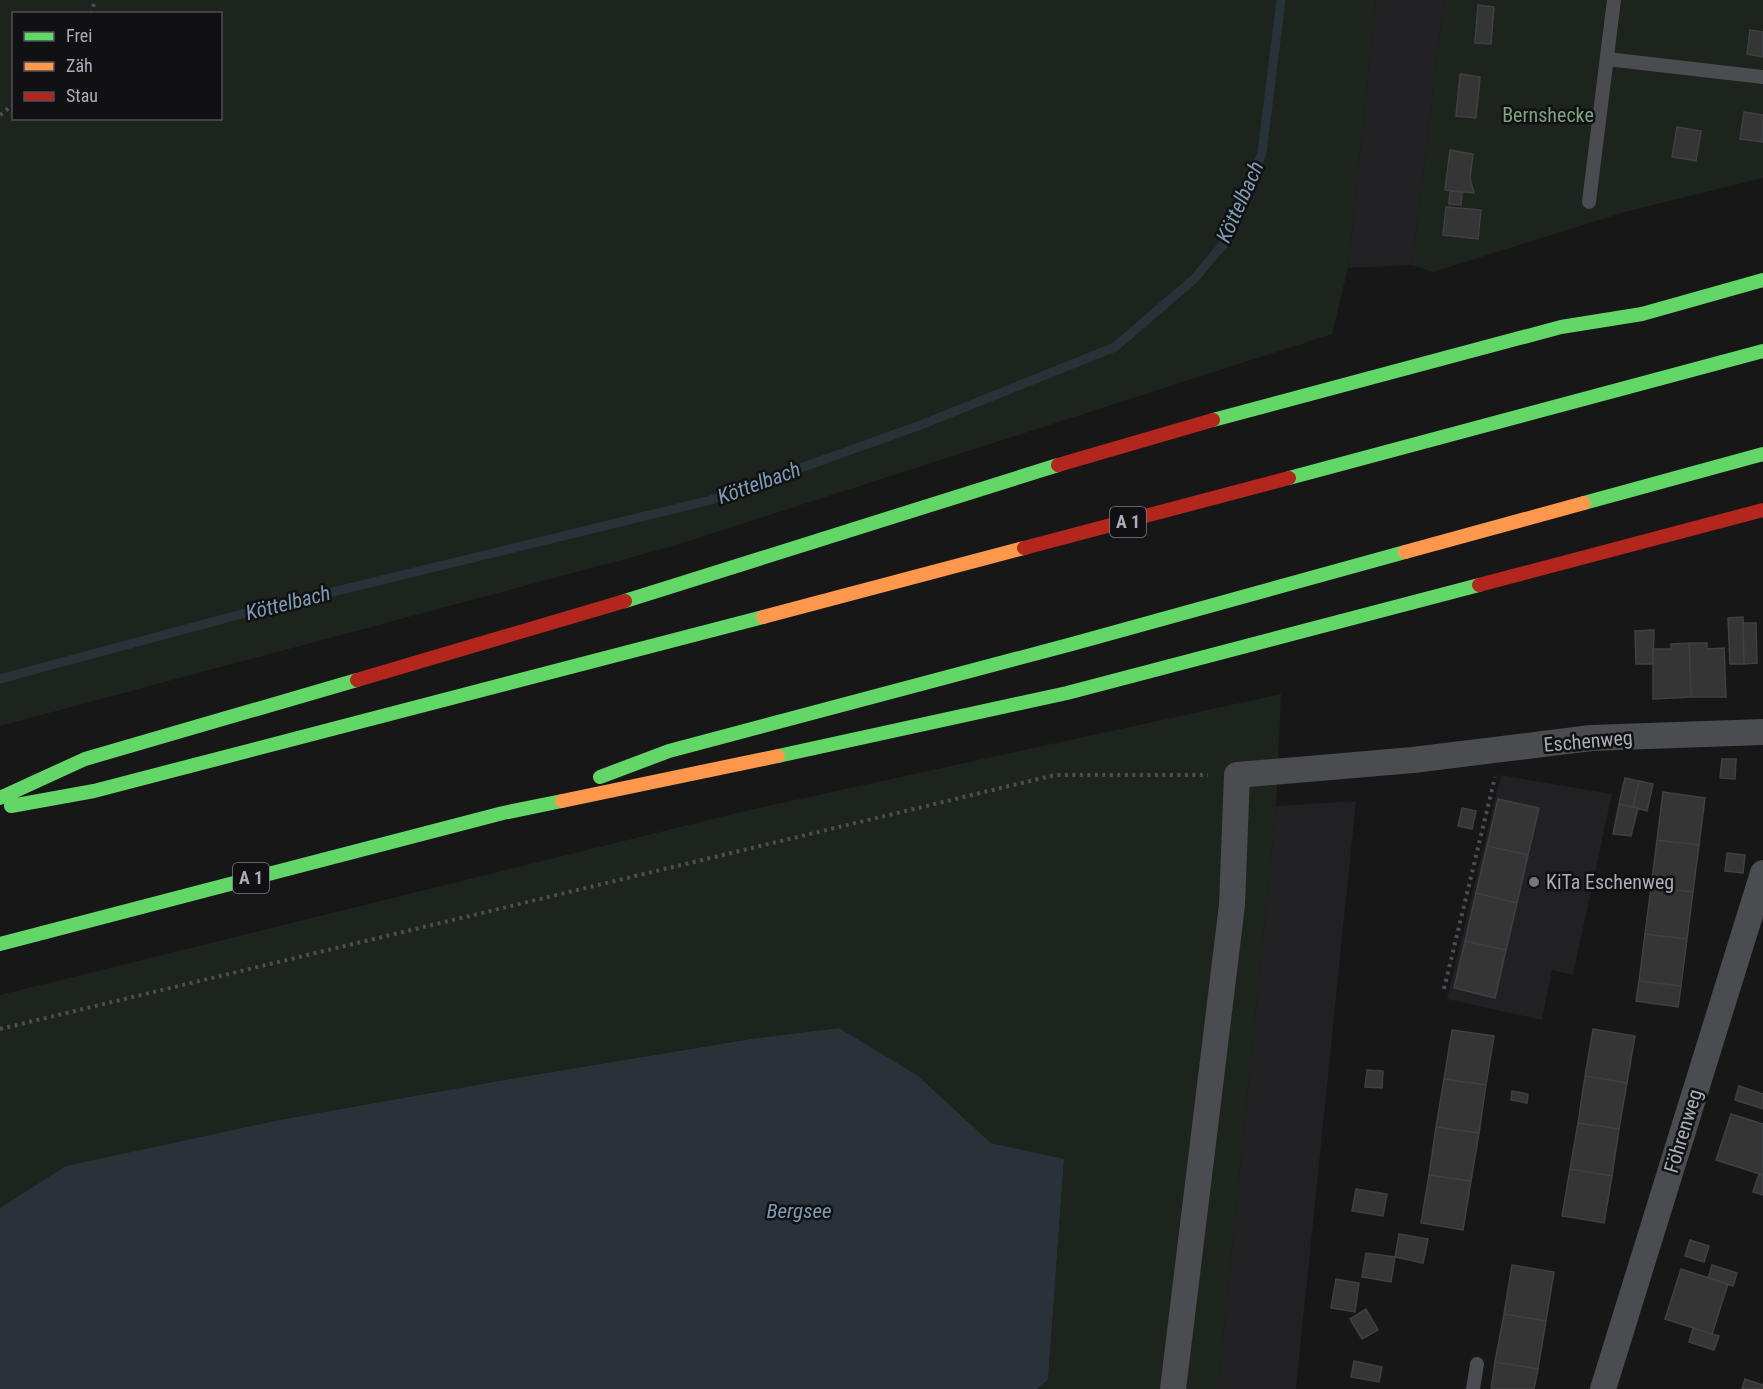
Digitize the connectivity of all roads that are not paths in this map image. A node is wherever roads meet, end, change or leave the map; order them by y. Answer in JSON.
{"nodes":[{"id":1,"x":1614,"y":0,"type":"edge"},
{"id":2,"x":1607,"y":59,"type":"junction"},
{"id":3,"x":1763,"y":77,"type":"edge"},
{"id":4,"x":1589,"y":202,"type":"dead end"},
{"id":5,"x":1763,"y":280,"type":"edge"},
{"id":6,"x":1763,"y":351,"type":"edge"},
{"id":7,"x":1763,"y":454,"type":"edge"},
{"id":8,"x":1763,"y":510,"type":"edge"},
{"id":9,"x":1763,"y":732,"type":"edge"},
{"id":10,"x":0,"y":798,"type":"edge"},
{"id":11,"x":0,"y":808,"type":"edge"},
{"id":12,"x":503,"y":813,"type":"junction"},
{"id":13,"x":1763,"y":873,"type":"edge"},
{"id":14,"x":0,"y":944,"type":"edge"},
{"id":15,"x":1477,"y":1364,"type":"dead end"},
{"id":16,"x":1173,"y":1389,"type":"edge"},
{"id":17,"x":1473,"y":1389,"type":"edge"},
{"id":18,"x":1603,"y":1389,"type":"edge"}],
"edges":[{"from":1,"to":2,"type":"lane"},
{"from":2,"to":3,"type":"lane"},
{"from":2,"to":4,"type":"lane"},
{"from":5,"to":10,"type":"highway"},
{"from":6,"to":11,"type":"highway","number":"A 1"},
{"from":7,"to":12,"type":"highway","number":"A 1"},
{"from":8,"to":12,"type":"highway"},
{"from":9,"to":16,"type":"street","name":"Eschenweg"},
{"from":12,"to":14,"type":"highway","number":"A 1"},
{"from":13,"to":18,"type":"street","name":"Föhrenweg"},
{"from":15,"to":17,"type":"lane"}]}
